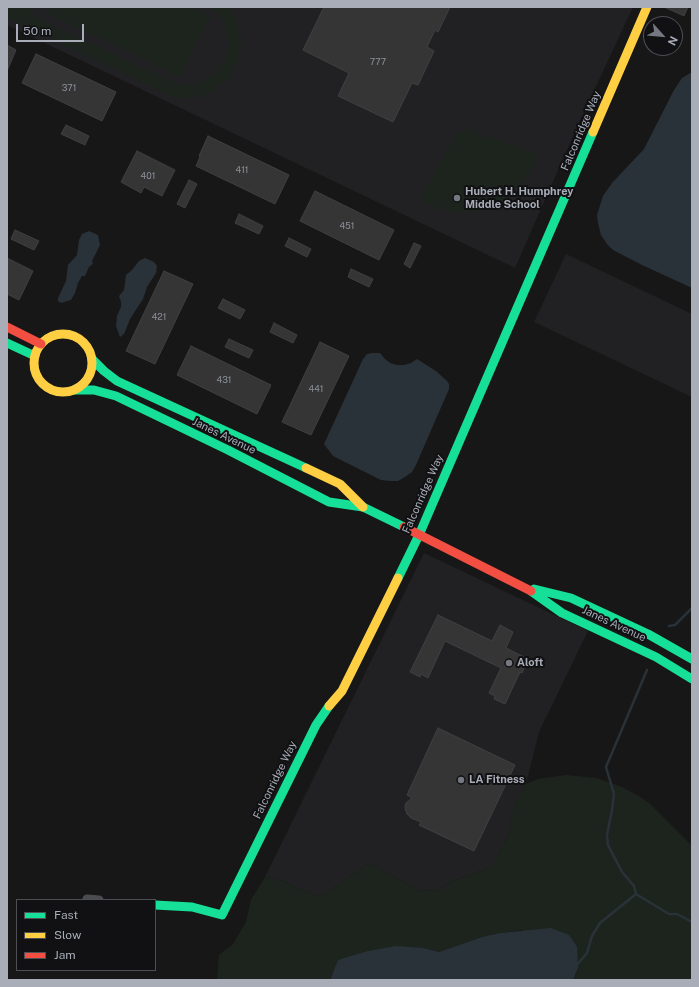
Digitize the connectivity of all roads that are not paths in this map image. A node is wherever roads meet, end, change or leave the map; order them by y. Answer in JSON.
{"nodes":[{"id":1,"x":647,"y":7,"type":"edge"},
{"id":2,"x":7,"y":327,"type":"edge"},
{"id":3,"x":7,"y":343,"type":"edge"},
{"id":4,"x":41,"y":344,"type":"junction"},
{"id":5,"x":35,"y":356,"type":"junction"},
{"id":6,"x":92,"y":359,"type":"junction"},
{"id":7,"x":74,"y":390,"type":"junction"},
{"id":8,"x":364,"y":507,"type":"junction"},
{"id":9,"x":419,"y":535,"type":"junction"},
{"id":10,"x":527,"y":588,"type":"junction"},
{"id":11,"x":692,"y":659,"type":"edge"},
{"id":12,"x":692,"y":679,"type":"edge"},
{"id":13,"x":156,"y":905,"type":"edge"}],
"edges":[{"from":1,"to":9,"type":"street","name":"Falconridge Way"},
{"from":2,"to":4,"type":"street"},
{"from":3,"to":5,"type":"street"},
{"from":4,"to":5,"type":"street"},
{"from":4,"to":6,"type":"street","name":"Janes Avenue"},
{"from":5,"to":7,"type":"street","name":"Janes Avenue"},
{"from":6,"to":7,"type":"street"},
{"from":6,"to":8,"type":"street","name":"Janes Avenue"},
{"from":7,"to":8,"type":"street","name":"Janes Avenue"},
{"from":8,"to":9,"type":"street","name":"Janes Avenue"},
{"from":9,"to":10,"type":"street","name":"Janes Avenue"},
{"from":9,"to":13,"type":"street","name":"Falconridge Way"},
{"from":10,"to":11,"type":"street","name":"Janes Avenue"},
{"from":10,"to":12,"type":"street","name":"Janes Avenue"}]}
